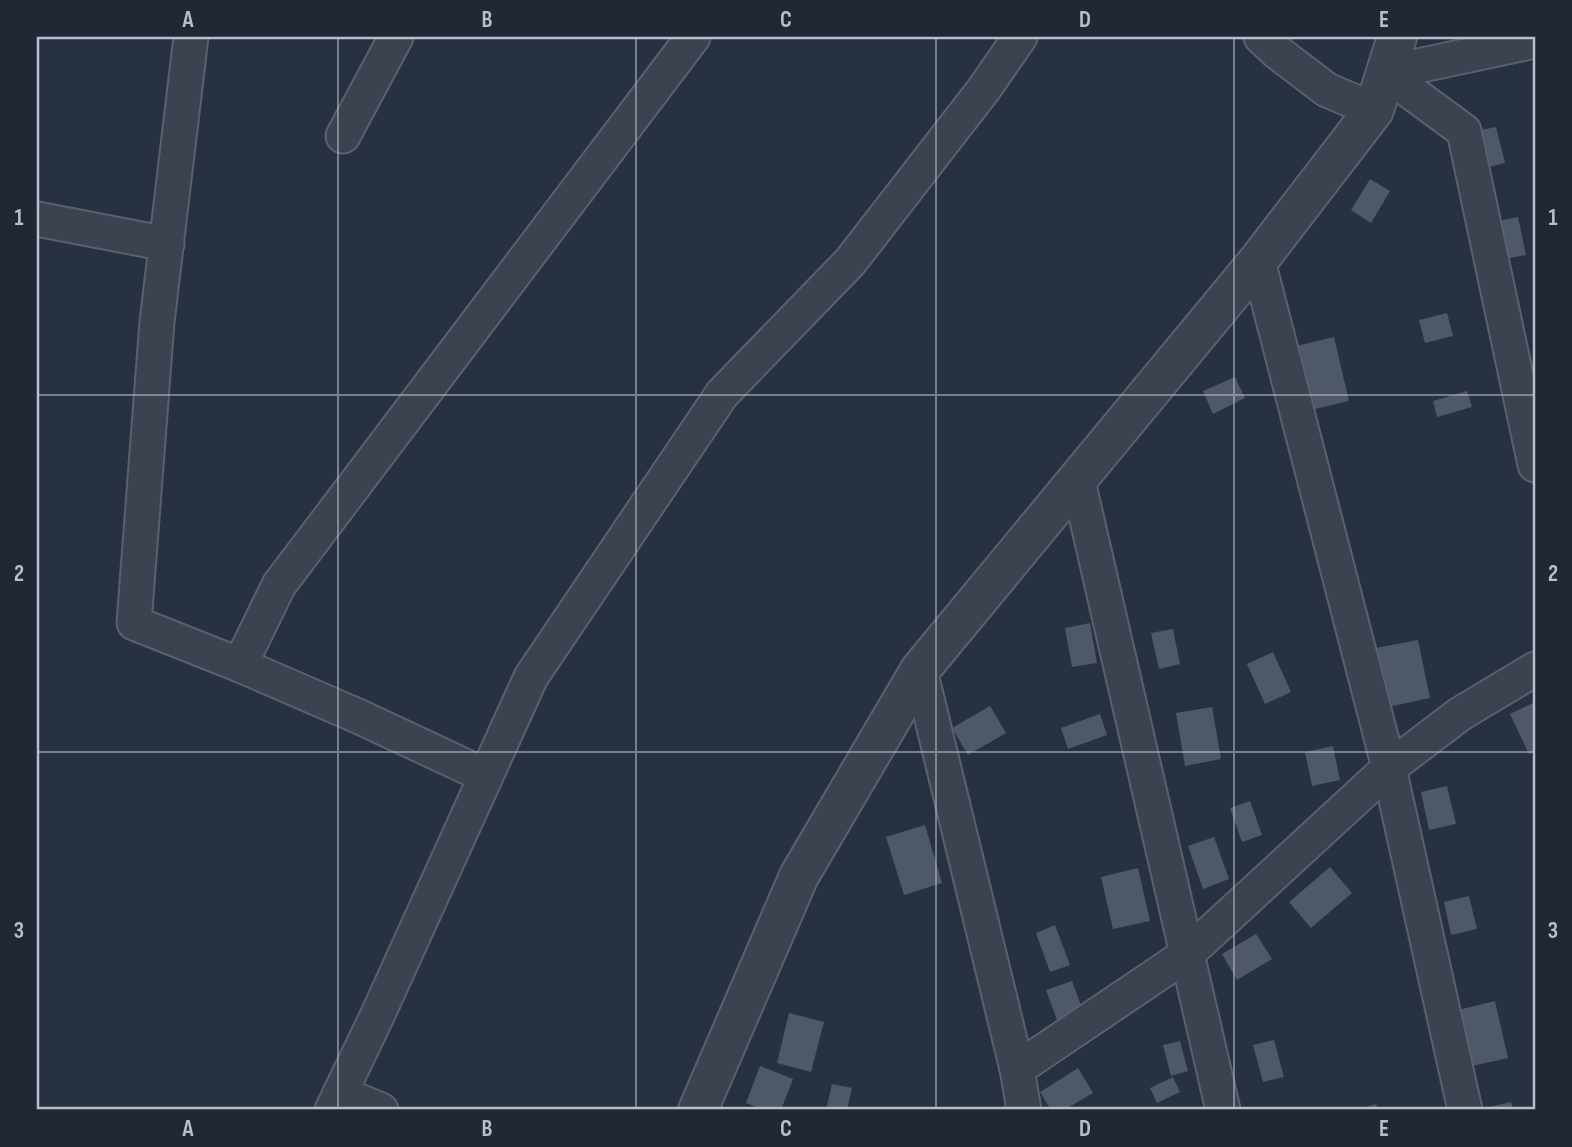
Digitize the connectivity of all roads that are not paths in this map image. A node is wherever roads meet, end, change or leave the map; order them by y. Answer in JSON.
{"nodes":[{"id":1,"x":191,"y":37,"type":"edge"},
{"id":2,"x":396,"y":37,"type":"edge"},
{"id":3,"x":693,"y":37,"type":"edge"},
{"id":4,"x":1020,"y":37,"type":"edge"},
{"id":5,"x":1261,"y":37,"type":"edge"},
{"id":6,"x":1397,"y":37,"type":"edge"},
{"id":7,"x":1535,"y":41,"type":"edge"},
{"id":8,"x":1385,"y":73,"type":"junction"},
{"id":9,"x":1374,"y":110,"type":"junction"},
{"id":10,"x":343,"y":136,"type":"dead end"},
{"id":11,"x":37,"y":219,"type":"edge"},
{"id":12,"x":167,"y":244,"type":"junction"},
{"id":13,"x":1258,"y":261,"type":"junction"},
{"id":14,"x":1535,"y":464,"type":"edge"},
{"id":15,"x":1077,"y":481,"type":"junction"},
{"id":16,"x":240,"y":665,"type":"junction"},
{"id":17,"x":1535,"y":669,"type":"edge"},
{"id":18,"x":920,"y":670,"type":"junction"},
{"id":19,"x":1389,"y":768,"type":"junction"},
{"id":20,"x":486,"y":776,"type":"junction"},
{"id":21,"x":1186,"y":955,"type":"junction"},
{"id":22,"x":1017,"y":1069,"type":"junction"},
{"id":23,"x":336,"y":1102,"type":"edge"},
{"id":24,"x":382,"y":1110,"type":"edge"},
{"id":25,"x":698,"y":1110,"type":"edge"},
{"id":26,"x":1024,"y":1110,"type":"edge"},
{"id":27,"x":1223,"y":1110,"type":"edge"},
{"id":28,"x":1465,"y":1110,"type":"edge"}],
"edges":[{"from":1,"to":12,"type":"street"},
{"from":2,"to":10,"type":"street"},
{"from":3,"to":16,"type":"street"},
{"from":4,"to":20,"type":"street"},
{"from":5,"to":9,"type":"street"},
{"from":6,"to":8,"type":"street"},
{"from":7,"to":8,"type":"street"},
{"from":8,"to":9,"type":"street"},
{"from":8,"to":14,"type":"street"},
{"from":9,"to":13,"type":"street"},
{"from":11,"to":12,"type":"street"},
{"from":12,"to":16,"type":"street"},
{"from":13,"to":15,"type":"street"},
{"from":13,"to":19,"type":"street"},
{"from":15,"to":18,"type":"street"},
{"from":15,"to":21,"type":"street"},
{"from":16,"to":20,"type":"street"},
{"from":17,"to":19,"type":"street"},
{"from":18,"to":22,"type":"street"},
{"from":18,"to":25,"type":"street"},
{"from":19,"to":21,"type":"street"},
{"from":19,"to":28,"type":"street"},
{"from":20,"to":23,"type":"street"},
{"from":21,"to":22,"type":"street"},
{"from":21,"to":27,"type":"street"},
{"from":22,"to":26,"type":"street"},
{"from":23,"to":24,"type":"street"}]}
